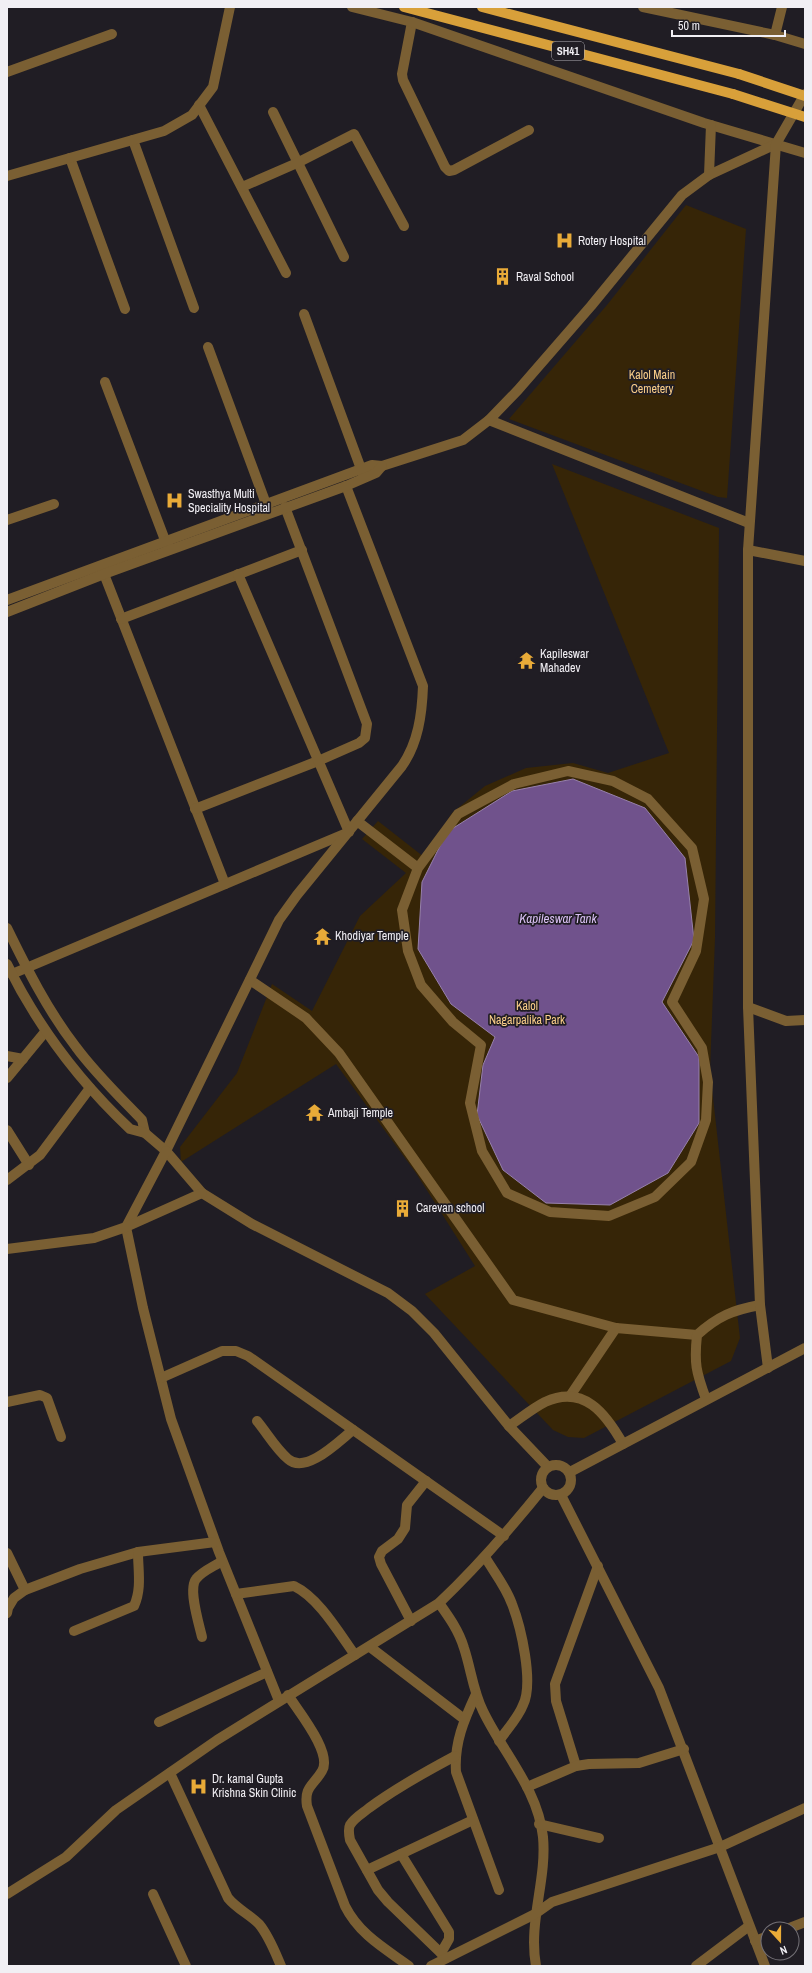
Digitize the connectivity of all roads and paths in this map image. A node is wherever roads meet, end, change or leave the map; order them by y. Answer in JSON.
{"nodes":[{"id":1,"x":230,"y":7,"type":"edge"},
{"id":2,"x":352,"y":7,"type":"edge"},
{"id":3,"x":404,"y":7,"type":"edge"},
{"id":4,"x":482,"y":7,"type":"edge"},
{"id":5,"x":643,"y":7,"type":"edge"},
{"id":6,"x":782,"y":7,"type":"edge"},
{"id":7,"x":669,"y":10,"type":"edge"},
{"id":8,"x":412,"y":22,"type":"junction"},
{"id":9,"x":112,"y":34,"type":"dead end"},
{"id":10,"x":775,"y":35,"type":"junction"},
{"id":11,"x":805,"y":44,"type":"edge"},
{"id":12,"x":7,"y":72,"type":"edge"},
{"id":13,"x":805,"y":95,"type":"edge"},
{"id":14,"x":199,"y":105,"type":"junction"},
{"id":15,"x":273,"y":112,"type":"dead end"},
{"id":16,"x":805,"y":117,"type":"edge"},
{"id":17,"x":711,"y":125,"type":"junction"},
{"id":18,"x":529,"y":130,"type":"dead end"},
{"id":19,"x":132,"y":140,"type":"junction"},
{"id":20,"x":776,"y":144,"type":"junction"},
{"id":21,"x":805,"y":153,"type":"edge"},
{"id":22,"x":70,"y":158,"type":"junction"},
{"id":23,"x":297,"y":163,"type":"junction"},
{"id":24,"x":709,"y":175,"type":"junction"},
{"id":25,"x":7,"y":176,"type":"edge"},
{"id":26,"x":242,"y":187,"type":"junction"},
{"id":27,"x":404,"y":226,"type":"dead end"},
{"id":28,"x":344,"y":257,"type":"dead end"},
{"id":29,"x":286,"y":273,"type":"dead end"},
{"id":30,"x":194,"y":308,"type":"dead end"},
{"id":31,"x":125,"y":309,"type":"dead end"},
{"id":32,"x":304,"y":314,"type":"dead end"},
{"id":33,"x":208,"y":347,"type":"dead end"},
{"id":34,"x":105,"y":382,"type":"dead end"},
{"id":35,"x":489,"y":420,"type":"junction"},
{"id":36,"x":362,"y":474,"type":"junction"},
{"id":37,"x":346,"y":486,"type":"junction"},
{"id":38,"x":54,"y":504,"type":"dead end"},
{"id":39,"x":286,"y":507,"type":"junction"},
{"id":40,"x":268,"y":508,"type":"junction"},
{"id":41,"x":7,"y":520,"type":"edge"},
{"id":42,"x":749,"y":523,"type":"junction"},
{"id":43,"x":167,"y":545,"type":"junction"},
{"id":44,"x":302,"y":550,"type":"junction"},
{"id":45,"x":748,"y":550,"type":"junction"},
{"id":46,"x":805,"y":561,"type":"edge"},
{"id":47,"x":104,"y":574,"type":"junction"},
{"id":48,"x":238,"y":574,"type":"junction"},
{"id":49,"x":7,"y":600,"type":"edge"},
{"id":50,"x":7,"y":612,"type":"edge"},
{"id":51,"x":121,"y":619,"type":"junction"},
{"id":52,"x":318,"y":761,"type":"junction"},
{"id":53,"x":195,"y":809,"type":"junction"},
{"id":54,"x":357,"y":821,"type":"junction"},
{"id":55,"x":349,"y":832,"type":"junction"},
{"id":56,"x":418,"y":868,"type":"junction"},
{"id":57,"x":225,"y":884,"type":"junction"},
{"id":58,"x":7,"y":928,"type":"edge"},
{"id":59,"x":7,"y":964,"type":"edge"},
{"id":60,"x":27,"y":968,"type":"junction"},
{"id":61,"x":12,"y":974,"type":"junction"},
{"id":62,"x":250,"y":980,"type":"junction"},
{"id":63,"x":748,"y":1007,"type":"junction"},
{"id":64,"x":805,"y":1020,"type":"edge"},
{"id":65,"x":45,"y":1032,"type":"junction"},
{"id":66,"x":7,"y":1056,"type":"edge"},
{"id":67,"x":23,"y":1059,"type":"junction"},
{"id":68,"x":7,"y":1078,"type":"edge"},
{"id":69,"x":90,"y":1088,"type":"junction"},
{"id":70,"x":7,"y":1130,"type":"edge"},
{"id":71,"x":145,"y":1133,"type":"junction"},
{"id":72,"x":166,"y":1151,"type":"junction"},
{"id":73,"x":29,"y":1165,"type":"junction"},
{"id":74,"x":7,"y":1180,"type":"edge"},
{"id":75,"x":202,"y":1193,"type":"junction"},
{"id":76,"x":126,"y":1227,"type":"junction"},
{"id":77,"x":7,"y":1249,"type":"edge"},
{"id":78,"x":760,"y":1305,"type":"junction"},
{"id":79,"x":616,"y":1328,"type":"junction"},
{"id":80,"x":697,"y":1334,"type":"junction"},
{"id":81,"x":805,"y":1348,"type":"edge"},
{"id":82,"x":768,"y":1368,"type":"junction"},
{"id":83,"x":161,"y":1378,"type":"junction"},
{"id":84,"x":570,"y":1396,"type":"junction"},
{"id":85,"x":706,"y":1399,"type":"junction"},
{"id":86,"x":7,"y":1402,"type":"edge"},
{"id":87,"x":257,"y":1421,"type":"dead end"},
{"id":88,"x":509,"y":1426,"type":"junction"},
{"id":89,"x":353,"y":1430,"type":"junction"},
{"id":90,"x":61,"y":1437,"type":"dead end"},
{"id":91,"x":623,"y":1444,"type":"junction"},
{"id":92,"x":548,"y":1467,"type":"junction"},
{"id":93,"x":570,"y":1472,"type":"junction"},
{"id":94,"x":426,"y":1481,"type":"junction"},
{"id":95,"x":543,"y":1488,"type":"junction"},
{"id":96,"x":561,"y":1495,"type":"junction"},
{"id":97,"x":504,"y":1536,"type":"junction"},
{"id":98,"x":215,"y":1542,"type":"junction"},
{"id":99,"x":138,"y":1552,"type":"junction"},
{"id":100,"x":7,"y":1553,"type":"edge"},
{"id":101,"x":484,"y":1557,"type":"junction"},
{"id":102,"x":222,"y":1561,"type":"junction"},
{"id":103,"x":598,"y":1566,"type":"junction"},
{"id":104,"x":25,"y":1590,"type":"junction"},
{"id":105,"x":236,"y":1594,"type":"junction"},
{"id":106,"x":439,"y":1603,"type":"junction"},
{"id":107,"x":7,"y":1612,"type":"edge"},
{"id":108,"x":411,"y":1622,"type":"junction"},
{"id":109,"x":74,"y":1631,"type":"dead end"},
{"id":110,"x":202,"y":1637,"type":"dead end"},
{"id":111,"x":370,"y":1647,"type":"junction"},
{"id":112,"x":355,"y":1655,"type":"junction"},
{"id":113,"x":267,"y":1672,"type":"junction"},
{"id":114,"x":476,"y":1694,"type":"junction"},
{"id":115,"x":288,"y":1695,"type":"junction"},
{"id":116,"x":279,"y":1701,"type":"junction"},
{"id":117,"x":464,"y":1720,"type":"junction"},
{"id":118,"x":159,"y":1722,"type":"dead end"},
{"id":119,"x":499,"y":1741,"type":"junction"},
{"id":120,"x":684,"y":1749,"type":"junction"},
{"id":121,"x":455,"y":1756,"type":"junction"},
{"id":122,"x":576,"y":1766,"type":"junction"},
{"id":123,"x":170,"y":1773,"type":"junction"},
{"id":124,"x":527,"y":1787,"type":"junction"},
{"id":125,"x":805,"y":1808,"type":"edge"},
{"id":126,"x":473,"y":1820,"type":"junction"},
{"id":127,"x":539,"y":1824,"type":"junction"},
{"id":128,"x":599,"y":1838,"type":"dead end"},
{"id":129,"x":720,"y":1847,"type":"junction"},
{"id":130,"x":401,"y":1854,"type":"junction"},
{"id":131,"x":367,"y":1870,"type":"junction"},
{"id":132,"x":499,"y":1890,"type":"dead end"},
{"id":133,"x":7,"y":1894,"type":"edge"},
{"id":134,"x":153,"y":1894,"type":"dead end"},
{"id":135,"x":536,"y":1914,"type":"junction"},
{"id":136,"x":749,"y":1926,"type":"junction"},
{"id":137,"x":760,"y":1939,"type":"edge"},
{"id":138,"x":755,"y":1941,"type":"junction"},
{"id":139,"x":443,"y":1956,"type":"junction"},
{"id":140,"x":186,"y":1966,"type":"edge"},
{"id":141,"x":281,"y":1966,"type":"edge"},
{"id":142,"x":409,"y":1966,"type":"edge"},
{"id":143,"x":431,"y":1966,"type":"edge"},
{"id":144,"x":536,"y":1966,"type":"edge"},
{"id":145,"x":696,"y":1966,"type":"edge"},
{"id":146,"x":765,"y":1966,"type":"edge"}],
"edges":[{"from":1,"to":14,"type":"street"},
{"from":2,"to":8,"type":"street"},
{"from":3,"to":16,"type":"main road","number":"SH41","bridge":true},
{"from":4,"to":13,"type":"main road","number":"SH41","bridge":true},
{"from":5,"to":7,"type":"street"},
{"from":6,"to":10,"type":"street"},
{"from":7,"to":10,"type":"street"},
{"from":8,"to":17,"type":"street"},
{"from":8,"to":18,"type":"street"},
{"from":9,"to":12,"type":"street"},
{"from":10,"to":11,"type":"street"},
{"from":13,"to":20,"type":"street"},
{"from":14,"to":19,"type":"street"},
{"from":14,"to":26,"type":"street"},
{"from":15,"to":23,"type":"street"},
{"from":17,"to":20,"type":"street"},
{"from":17,"to":24,"type":"street"},
{"from":19,"to":22,"type":"street"},
{"from":19,"to":30,"type":"street"},
{"from":20,"to":21,"type":"street"},
{"from":20,"to":24,"type":"street"},
{"from":20,"to":42,"type":"street"},
{"from":22,"to":25,"type":"street"},
{"from":22,"to":31,"type":"street"},
{"from":23,"to":26,"type":"street"},
{"from":23,"to":27,"type":"street"},
{"from":23,"to":28,"type":"street"},
{"from":24,"to":35,"type":"street"},
{"from":26,"to":29,"type":"street"},
{"from":32,"to":36,"type":"street"},
{"from":33,"to":40,"type":"street"},
{"from":34,"to":43,"type":"street"},
{"from":35,"to":36,"type":"street"},
{"from":35,"to":42,"type":"street"},
{"from":36,"to":37,"type":"street"},
{"from":36,"to":40,"type":"street"},
{"from":37,"to":39,"type":"street"},
{"from":37,"to":54,"type":"street"},
{"from":38,"to":41,"type":"street"},
{"from":39,"to":40,"type":"street"},
{"from":39,"to":44,"type":"street"},
{"from":40,"to":43,"type":"street"},
{"from":42,"to":45,"type":"street"},
{"from":43,"to":47,"type":"street"},
{"from":43,"to":49,"type":"street"},
{"from":44,"to":48,"type":"street"},
{"from":44,"to":52,"type":"street"},
{"from":45,"to":46,"type":"street"},
{"from":45,"to":63,"type":"street"},
{"from":47,"to":50,"type":"street"},
{"from":47,"to":51,"type":"street"},
{"from":48,"to":51,"type":"street"},
{"from":48,"to":52,"type":"street"},
{"from":51,"to":53,"type":"street"},
{"from":52,"to":53,"type":"street"},
{"from":52,"to":55,"type":"street"},
{"from":53,"to":57,"type":"street"},
{"from":54,"to":55,"type":"street"},
{"from":54,"to":56,"type":"street"},
{"from":55,"to":57,"type":"street"},
{"from":55,"to":62,"type":"street"},
{"from":56,"to":56,"type":"street"},
{"from":57,"to":60,"type":"street"},
{"from":58,"to":60,"type":"street"},
{"from":59,"to":61,"type":"street"},
{"from":60,"to":61,"type":"street"},
{"from":60,"to":71,"type":"street"},
{"from":61,"to":65,"type":"street"},
{"from":62,"to":72,"type":"street"},
{"from":62,"to":79,"type":"street"},
{"from":63,"to":64,"type":"street"},
{"from":63,"to":78,"type":"street"},
{"from":65,"to":67,"type":"street"},
{"from":65,"to":69,"type":"street"},
{"from":66,"to":67,"type":"street"},
{"from":67,"to":68,"type":"street"},
{"from":69,"to":71,"type":"street"},
{"from":69,"to":73,"type":"street"},
{"from":70,"to":73,"type":"street"},
{"from":71,"to":72,"type":"street"},
{"from":72,"to":75,"type":"street"},
{"from":72,"to":76,"type":"street"},
{"from":73,"to":74,"type":"street"},
{"from":75,"to":76,"type":"street"},
{"from":75,"to":88,"type":"street"},
{"from":76,"to":77,"type":"street"},
{"from":76,"to":83,"type":"street"},
{"from":78,"to":80,"type":"street"},
{"from":78,"to":82,"type":"street"},
{"from":79,"to":80,"type":"street"},
{"from":79,"to":84,"type":"street"},
{"from":80,"to":85,"type":"street"},
{"from":81,"to":82,"type":"street"},
{"from":82,"to":85,"type":"street"},
{"from":83,"to":89,"type":"street"},
{"from":83,"to":98,"type":"street"},
{"from":84,"to":88,"type":"street"},
{"from":84,"to":91,"type":"street"},
{"from":85,"to":91,"type":"street"},
{"from":86,"to":90,"type":"street"},
{"from":87,"to":89,"type":"street"},
{"from":88,"to":92,"type":"street"},
{"from":89,"to":94,"type":"street"},
{"from":91,"to":93,"type":"street"},
{"from":92,"to":93,"type":"street"},
{"from":92,"to":95,"type":"street"},
{"from":93,"to":96,"type":"street"},
{"from":94,"to":97,"type":"street"},
{"from":94,"to":108,"type":"street"},
{"from":95,"to":96,"type":"street"},
{"from":95,"to":97,"type":"street"},
{"from":96,"to":103,"type":"street"},
{"from":97,"to":101,"type":"street"},
{"from":98,"to":99,"type":"street"},
{"from":98,"to":102,"type":"street"},
{"from":99,"to":104,"type":"street"},
{"from":99,"to":109,"type":"street"},
{"from":100,"to":104,"type":"street"},
{"from":101,"to":106,"type":"street"},
{"from":101,"to":119,"type":"street"},
{"from":102,"to":105,"type":"street"},
{"from":102,"to":110,"type":"street"},
{"from":103,"to":120,"type":"street"},
{"from":103,"to":122,"type":"street"},
{"from":104,"to":107,"type":"street"},
{"from":105,"to":112,"type":"street"},
{"from":105,"to":113,"type":"street"},
{"from":106,"to":108,"type":"street"},
{"from":106,"to":114,"type":"street"},
{"from":108,"to":111,"type":"street"},
{"from":111,"to":112,"type":"street"},
{"from":111,"to":117,"type":"street"},
{"from":112,"to":115,"type":"street"},
{"from":113,"to":116,"type":"street"},
{"from":113,"to":118,"type":"street"},
{"from":114,"to":117,"type":"street"},
{"from":114,"to":119,"type":"street"},
{"from":115,"to":116,"type":"street"},
{"from":115,"to":142,"type":"street"},
{"from":116,"to":123,"type":"street"},
{"from":117,"to":121,"type":"street"},
{"from":119,"to":124,"type":"street"},
{"from":120,"to":122,"type":"street"},
{"from":120,"to":129,"type":"street"},
{"from":121,"to":126,"type":"street"},
{"from":121,"to":131,"type":"street"},
{"from":122,"to":124,"type":"street"},
{"from":123,"to":133,"type":"street"},
{"from":123,"to":141,"type":"street"},
{"from":124,"to":127,"type":"street"},
{"from":125,"to":129,"type":"street"},
{"from":126,"to":130,"type":"street"},
{"from":126,"to":132,"type":"street"},
{"from":127,"to":128,"type":"street"},
{"from":127,"to":135,"type":"street"},
{"from":129,"to":135,"type":"street"},
{"from":129,"to":136,"type":"street"},
{"from":130,"to":131,"type":"street"},
{"from":130,"to":139,"type":"street"},
{"from":131,"to":139,"type":"street"},
{"from":134,"to":140,"type":"street"},
{"from":135,"to":139,"type":"street"},
{"from":135,"to":144,"type":"street"},
{"from":136,"to":138,"type":"street"},
{"from":136,"to":145,"type":"street"},
{"from":137,"to":138,"type":"street"},
{"from":138,"to":146,"type":"street"},
{"from":139,"to":143,"type":"street"}]}
